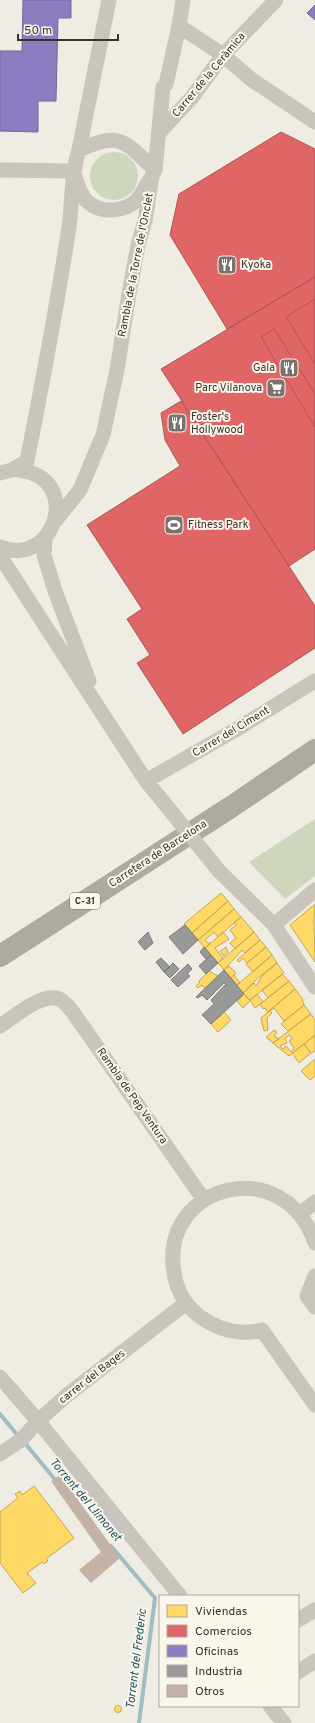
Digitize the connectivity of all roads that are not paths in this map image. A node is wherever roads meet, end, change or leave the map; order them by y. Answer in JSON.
{"nodes":[{"id":1,"x":109,"y":0,"type":"edge"},
{"id":2,"x":183,"y":0,"type":"edge"},
{"id":3,"x":276,"y":0,"type":"edge"},
{"id":4,"x":179,"y":26,"type":"junction"},
{"id":5,"x":223,"y":55,"type":"junction"},
{"id":6,"x":315,"y":122,"type":"edge"},
{"id":7,"x":159,"y":133,"type":"junction"},
{"id":8,"x":79,"y":150,"type":"junction"},
{"id":9,"x":0,"y":170,"type":"edge"},
{"id":10,"x":51,"y":171,"type":"junction"},
{"id":11,"x":73,"y":171,"type":"junction"},
{"id":12,"x":153,"y":173,"type":"junction"},
{"id":13,"x":71,"y":196,"type":"junction"},
{"id":14,"x":7,"y":471,"type":"edge"},
{"id":15,"x":56,"y":520,"type":"junction"},
{"id":16,"x":45,"y":539,"type":"junction"},
{"id":17,"x":0,"y":547,"type":"edge"},
{"id":18,"x":0,"y":556,"type":"edge"},
{"id":19,"x":315,"y":681,"type":"edge"},
{"id":20,"x":97,"y":704,"type":"junction"},
{"id":21,"x":315,"y":750,"type":"edge"},
{"id":22,"x":146,"y":781,"type":"junction"},
{"id":23,"x":315,"y":890,"type":"edge"},
{"id":24,"x":274,"y":925,"type":"junction"},
{"id":25,"x":0,"y":956,"type":"edge"},
{"id":26,"x":313,"y":980,"type":"edge"},
{"id":27,"x":0,"y":1026,"type":"edge"},
{"id":28,"x":204,"y":1200,"type":"junction"},
{"id":29,"x":315,"y":1202,"type":"edge"},
{"id":30,"x":300,"y":1214,"type":"junction"},
{"id":31,"x":315,"y":1243,"type":"edge"},
{"id":32,"x":315,"y":1276,"type":"edge"},
{"id":33,"x":311,"y":1302,"type":"edge"},
{"id":34,"x":186,"y":1303,"type":"junction"},
{"id":35,"x":0,"y":1377,"type":"edge"},
{"id":36,"x":315,"y":1406,"type":"edge"},
{"id":37,"x":38,"y":1421,"type":"junction"},
{"id":38,"x":0,"y":1454,"type":"edge"},
{"id":39,"x":179,"y":1595,"type":"edge"},
{"id":40,"x":315,"y":1610,"type":"edge"},
{"id":41,"x":299,"y":1619,"type":"edge"},
{"id":42,"x":315,"y":1661,"type":"edge"},
{"id":43,"x":299,"y":1671,"type":"edge"},
{"id":44,"x":271,"y":1707,"type":"edge"},
{"id":45,"x":284,"y":1723,"type":"edge"}],
"edges":[{"from":1,"to":8,"type":"street"},
{"from":2,"to":4,"type":"street","name":"Rambla de la Torre de l'Onclet"},
{"from":3,"to":5,"type":"street","name":"Carrer de la Ceràmica"},
{"from":4,"to":5,"type":"street"},
{"from":4,"to":7,"type":"street","name":"Rambla de la Torre de l'Onclet"},
{"from":5,"to":6,"type":"street"},
{"from":5,"to":7,"type":"street","name":"Carrer de la Ceràmica"},
{"from":7,"to":12,"type":"street","name":"Rambla de la Torre de l'Onclet"},
{"from":8,"to":11,"type":"street"},
{"from":8,"to":12,"type":"street"},
{"from":9,"to":10,"type":"street"},
{"from":10,"to":11,"type":"street"},
{"from":10,"to":13,"type":"street"},
{"from":11,"to":12,"type":"street"},
{"from":11,"to":13,"type":"street"},
{"from":12,"to":15,"type":"street","name":"Rambla de la Torre de l'Onclet"},
{"from":13,"to":14,"type":"street"},
{"from":14,"to":15,"type":"street"},
{"from":15,"to":16,"type":"street","name":"Rambla de la Torre de l'Onclet"},
{"from":16,"to":17,"type":"street"},
{"from":16,"to":20,"type":"street"},
{"from":18,"to":20,"type":"street"},
{"from":19,"to":22,"type":"street","name":"Carrer del Ciment"},
{"from":20,"to":22,"type":"street"},
{"from":21,"to":25,"type":"highway","name":"Carretera de Barcelona","number":"C-31"},
{"from":22,"to":24,"type":"street","bridge":true},
{"from":23,"to":24,"type":"street"},
{"from":24,"to":26,"type":"street"},
{"from":27,"to":28,"type":"street","name":"Rambla de Pep Ventura"},
{"from":28,"to":30,"type":"street"},
{"from":28,"to":34,"type":"street"},
{"from":29,"to":30,"type":"street"},
{"from":30,"to":31,"type":"street"},
{"from":32,"to":33,"type":"street"},
{"from":34,"to":36,"type":"street"},
{"from":34,"to":37,"type":"street","name":"carrer del Bages"},
{"from":35,"to":37,"type":"street"},
{"from":37,"to":38,"type":"street","name":"carrer del Bages"},
{"from":37,"to":39,"type":"street"},
{"from":40,"to":41,"type":"street"},
{"from":42,"to":43,"type":"street"},
{"from":44,"to":45,"type":"street"}]}
